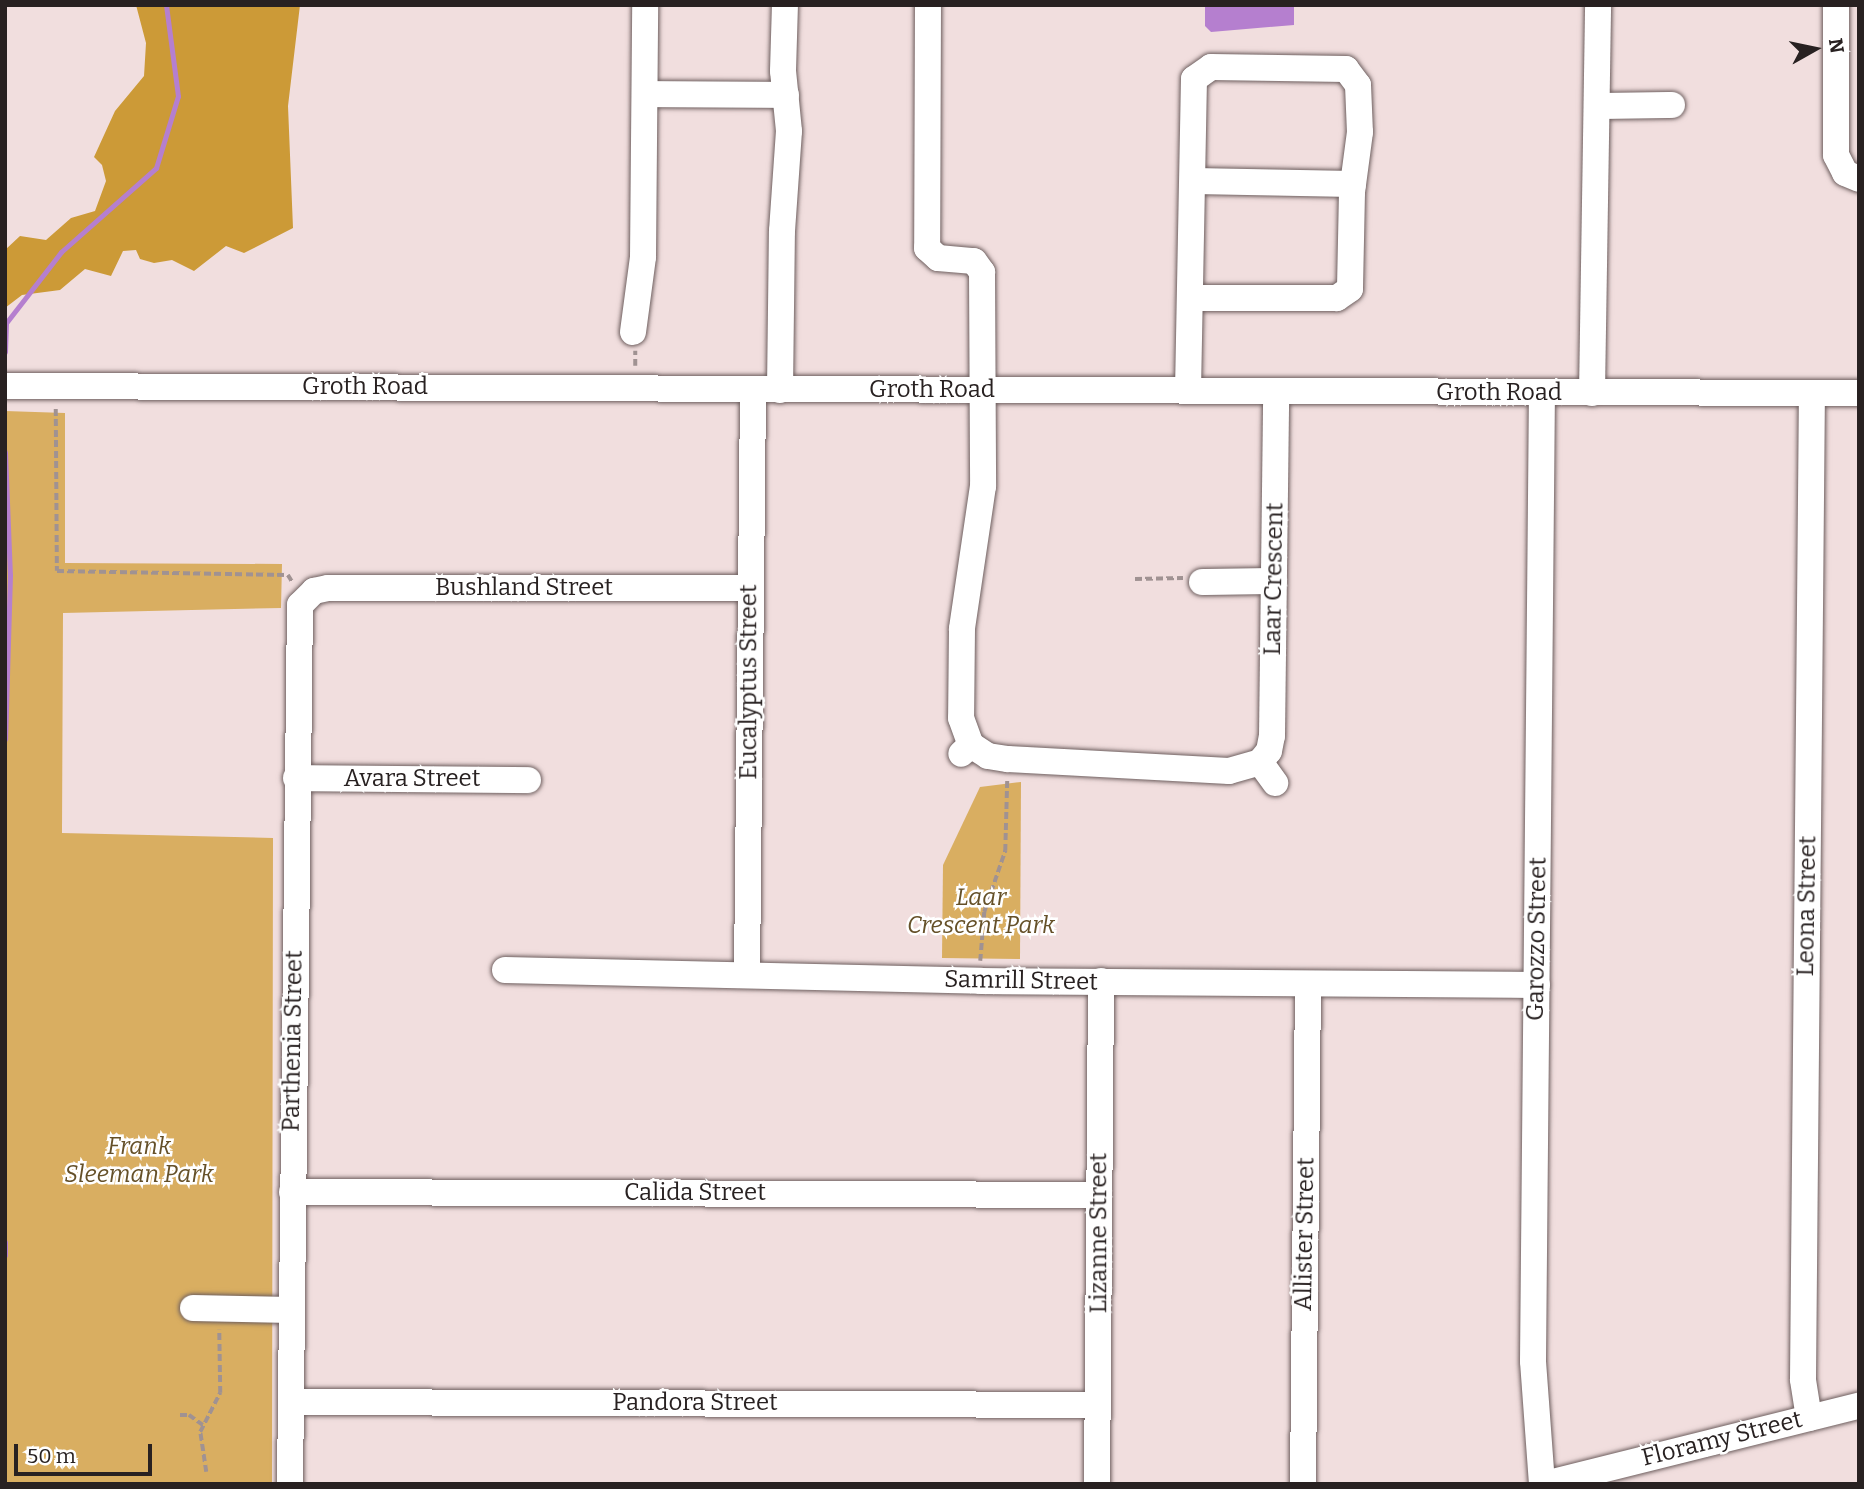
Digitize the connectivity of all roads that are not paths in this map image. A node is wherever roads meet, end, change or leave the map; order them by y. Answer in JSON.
{"nodes":[{"id":1,"x":645,"y":5,"type":"edge"},
{"id":2,"x":785,"y":5,"type":"edge"},
{"id":3,"x":928,"y":5,"type":"edge"},
{"id":4,"x":1598,"y":5,"type":"edge"},
{"id":5,"x":1836,"y":5,"type":"edge"},
{"id":6,"x":646,"y":94,"type":"junction"},
{"id":7,"x":786,"y":95,"type":"junction"},
{"id":8,"x":1672,"y":105,"type":"dead end"},
{"id":9,"x":1597,"y":106,"type":"junction"},
{"id":10,"x":1850,"y":174,"type":"edge"},
{"id":11,"x":1194,"y":181,"type":"junction"},
{"id":12,"x":1353,"y":184,"type":"junction"},
{"id":13,"x":1193,"y":298,"type":"junction"},
{"id":14,"x":633,"y":332,"type":"dead end"},
{"id":15,"x":5,"y":386,"type":"edge"},
{"id":16,"x":753,"y":389,"type":"junction"},
{"id":17,"x":780,"y":390,"type":"junction"},
{"id":18,"x":981,"y":391,"type":"junction"},
{"id":19,"x":1188,"y":391,"type":"junction"},
{"id":20,"x":1276,"y":392,"type":"junction"},
{"id":21,"x":1542,"y":393,"type":"junction"},
{"id":22,"x":1592,"y":393,"type":"junction"},
{"id":23,"x":1812,"y":393,"type":"junction"},
{"id":24,"x":1859,"y":393,"type":"edge"},
{"id":25,"x":1274,"y":581,"type":"junction"},
{"id":26,"x":1202,"y":582,"type":"road end"},
{"id":27,"x":749,"y":588,"type":"junction"},
{"id":28,"x":303,"y":600,"type":"joint"},
{"id":29,"x":1260,"y":762,"type":"junction"},
{"id":30,"x":296,"y":778,"type":"junction"},
{"id":31,"x":528,"y":779,"type":"dead end"},
{"id":32,"x":1275,"y":783,"type":"dead end"},
{"id":33,"x":505,"y":970,"type":"dead end"},
{"id":34,"x":747,"y":974,"type":"junction"},
{"id":35,"x":1101,"y":982,"type":"junction"},
{"id":36,"x":1308,"y":984,"type":"junction"},
{"id":37,"x":1537,"y":985,"type":"junction"},
{"id":38,"x":292,"y":1192,"type":"junction"},
{"id":39,"x":1099,"y":1195,"type":"junction"},
{"id":40,"x":193,"y":1308,"type":"dead end"},
{"id":41,"x":291,"y":1310,"type":"junction"},
{"id":42,"x":292,"y":1402,"type":"junction"},
{"id":43,"x":1098,"y":1405,"type":"junction"},
{"id":44,"x":1859,"y":1406,"type":"edge"},
{"id":45,"x":1809,"y":1418,"type":"junction"},
{"id":46,"x":290,"y":1484,"type":"edge"},
{"id":47,"x":1097,"y":1484,"type":"edge"},
{"id":48,"x":1303,"y":1484,"type":"edge"},
{"id":49,"x":1543,"y":1484,"type":"edge"}],
"edges":[{"from":1,"to":6,"type":"street"},
{"from":2,"to":7,"type":"street"},
{"from":3,"to":18,"type":"street"},
{"from":4,"to":9,"type":"street"},
{"from":5,"to":10,"type":"street"},
{"from":6,"to":7,"type":"street"},
{"from":6,"to":14,"type":"street"},
{"from":7,"to":17,"type":"street"},
{"from":8,"to":9,"type":"street"},
{"from":9,"to":22,"type":"street"},
{"from":11,"to":12,"type":"street"},
{"from":11,"to":12,"type":"street"},
{"from":11,"to":13,"type":"street"},
{"from":12,"to":13,"type":"street"},
{"from":13,"to":19,"type":"street"},
{"from":15,"to":16,"type":"street","name":"Groth Road"},
{"from":16,"to":17,"type":"street","name":"Groth Road"},
{"from":16,"to":27,"type":"street","name":"Eucalyptus Street"},
{"from":17,"to":18,"type":"street","name":"Groth Road"},
{"from":18,"to":19,"type":"street","name":"Groth Road"},
{"from":18,"to":29,"type":"street"},
{"from":19,"to":20,"type":"street","name":"Groth Road"},
{"from":20,"to":21,"type":"street","name":"Groth Road"},
{"from":20,"to":25,"type":"street","name":"Laar Crescent"},
{"from":21,"to":22,"type":"street","name":"Groth Road"},
{"from":21,"to":37,"type":"street","name":"Garozzo Street"},
{"from":22,"to":23,"type":"street","name":"Groth Road"},
{"from":23,"to":24,"type":"street","name":"Groth Road"},
{"from":23,"to":45,"type":"street","name":"Leona Street"},
{"from":25,"to":26,"type":"street"},
{"from":25,"to":29,"type":"street","name":"Laar Crescent"},
{"from":27,"to":28,"type":"street","name":"Bushland Street"},
{"from":27,"to":34,"type":"street","name":"Eucalyptus Street"},
{"from":28,"to":30,"type":"street","name":"Parthenia Street"},
{"from":29,"to":32,"type":"street"},
{"from":30,"to":31,"type":"street","name":"Avara Street"},
{"from":30,"to":38,"type":"street","name":"Parthenia Street"},
{"from":33,"to":34,"type":"street","name":"Samrill Street"},
{"from":34,"to":35,"type":"street","name":"Samrill Street"},
{"from":35,"to":36,"type":"street","name":"Samrill Street"},
{"from":35,"to":39,"type":"street","name":"Lizanne Street"},
{"from":36,"to":37,"type":"street","name":"Samrill Street"},
{"from":36,"to":48,"type":"street","name":"Allister Street"},
{"from":37,"to":49,"type":"street","name":"Garozzo Street"},
{"from":38,"to":39,"type":"street","name":"Calida Street"},
{"from":38,"to":41,"type":"street","name":"Parthenia Street"},
{"from":39,"to":43,"type":"street","name":"Lizanne Street"},
{"from":40,"to":41,"type":"street"},
{"from":41,"to":42,"type":"street","name":"Parthenia Street"},
{"from":42,"to":43,"type":"street","name":"Pandora Street"},
{"from":42,"to":46,"type":"street","name":"Parthenia Street"},
{"from":43,"to":47,"type":"street","name":"Lizanne Street"},
{"from":44,"to":45,"type":"street","name":"Floramy Street"},
{"from":45,"to":49,"type":"street","name":"Floramy Street"}]}
